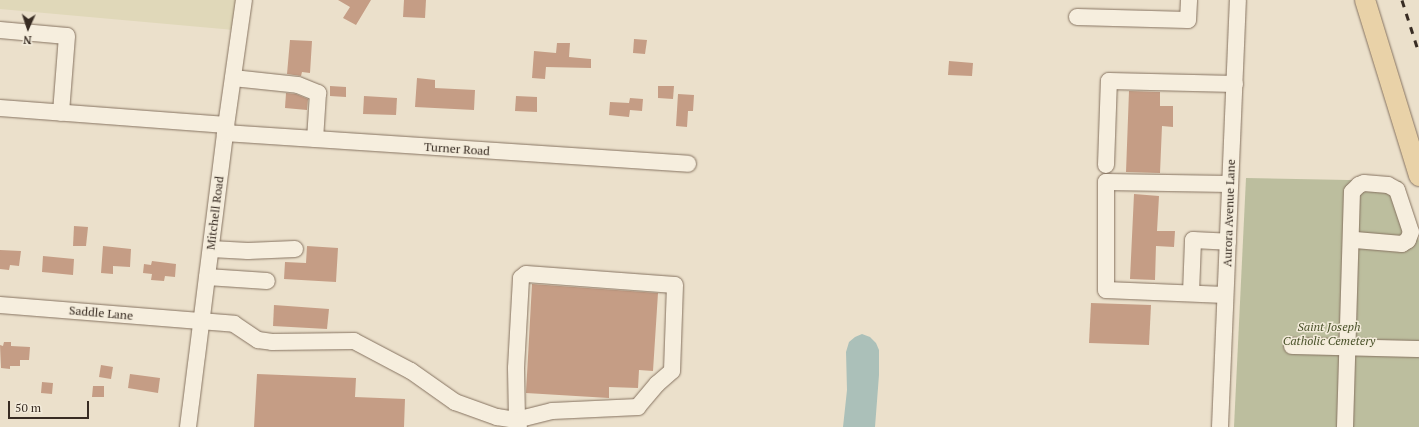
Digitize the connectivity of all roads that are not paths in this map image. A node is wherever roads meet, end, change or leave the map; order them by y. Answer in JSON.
{"nodes":[{"id":1,"x":244,"y":0,"type":"edge"},
{"id":2,"x":1189,"y":0,"type":"edge"},
{"id":3,"x":1238,"y":0,"type":"edge"},
{"id":4,"x":1365,"y":0,"type":"edge"},
{"id":5,"x":1077,"y":17,"type":"dead end"},
{"id":6,"x":0,"y":30,"type":"edge"},
{"id":7,"x":233,"y":78,"type":"junction"},
{"id":8,"x":1234,"y":84,"type":"junction"},
{"id":9,"x":0,"y":108,"type":"edge"},
{"id":10,"x":61,"y":113,"type":"junction"},
{"id":11,"x":226,"y":129,"type":"junction"},
{"id":12,"x":315,"y":139,"type":"junction"},
{"id":13,"x":688,"y":164,"type":"dead end"},
{"id":14,"x":1106,"y":165,"type":"dead end"},
{"id":15,"x":1419,"y":176,"type":"edge"},
{"id":16,"x":1230,"y":184,"type":"junction"},
{"id":17,"x":1228,"y":242,"type":"junction"},
{"id":18,"x":1351,"y":243,"type":"junction"},
{"id":19,"x":211,"y":249,"type":"junction"},
{"id":20,"x":295,"y":249,"type":"dead end"},
{"id":21,"x":207,"y":277,"type":"junction"},
{"id":22,"x":267,"y":281,"type":"dead end"},
{"id":23,"x":1191,"y":294,"type":"junction"},
{"id":24,"x":1225,"y":295,"type":"junction"},
{"id":25,"x":0,"y":305,"type":"edge"},
{"id":26,"x":202,"y":321,"type":"junction"},
{"id":27,"x":1292,"y":346,"type":"dead end"},
{"id":28,"x":1348,"y":347,"type":"junction"},
{"id":29,"x":1419,"y":349,"type":"edge"},
{"id":30,"x":518,"y":424,"type":"edge"},
{"id":31,"x":188,"y":427,"type":"edge"},
{"id":32,"x":1220,"y":427,"type":"edge"},
{"id":33,"x":1345,"y":427,"type":"edge"}],
"edges":[{"from":1,"to":7,"type":"street","name":"Mitchell Road"},
{"from":2,"to":5,"type":"street"},
{"from":3,"to":8,"type":"street","name":"Aurora Avenue Lane"},
{"from":4,"to":15,"type":"main road"},
{"from":6,"to":10,"type":"street"},
{"from":7,"to":11,"type":"street","name":"Mitchell Road"},
{"from":7,"to":12,"type":"street"},
{"from":8,"to":14,"type":"street"},
{"from":8,"to":16,"type":"street","name":"Aurora Avenue Lane"},
{"from":9,"to":10,"type":"street","name":"Turner Road"},
{"from":10,"to":11,"type":"street","name":"Turner Road"},
{"from":11,"to":12,"type":"street","name":"Turner Road"},
{"from":11,"to":19,"type":"street","name":"Mitchell Road"},
{"from":12,"to":13,"type":"street","name":"Turner Road"},
{"from":16,"to":17,"type":"street","name":"Aurora Avenue Lane"},
{"from":16,"to":23,"type":"street"},
{"from":17,"to":23,"type":"street"},
{"from":17,"to":24,"type":"street","name":"Aurora Avenue Lane"},
{"from":18,"to":18,"type":"street"},
{"from":18,"to":28,"type":"street"},
{"from":19,"to":20,"type":"street"},
{"from":19,"to":21,"type":"street","name":"Mitchell Road"},
{"from":21,"to":22,"type":"street"},
{"from":21,"to":26,"type":"street","name":"Mitchell Road"},
{"from":23,"to":24,"type":"street"},
{"from":24,"to":32,"type":"street","name":"Aurora Avenue Lane"},
{"from":25,"to":26,"type":"street","name":"Saddle Lane"},
{"from":26,"to":30,"type":"street","name":"Saddle Lane"},
{"from":26,"to":31,"type":"street","name":"Mitchell Road"},
{"from":27,"to":28,"type":"street"},
{"from":28,"to":29,"type":"street"},
{"from":28,"to":33,"type":"street"},
{"from":30,"to":30,"type":"street"}]}
